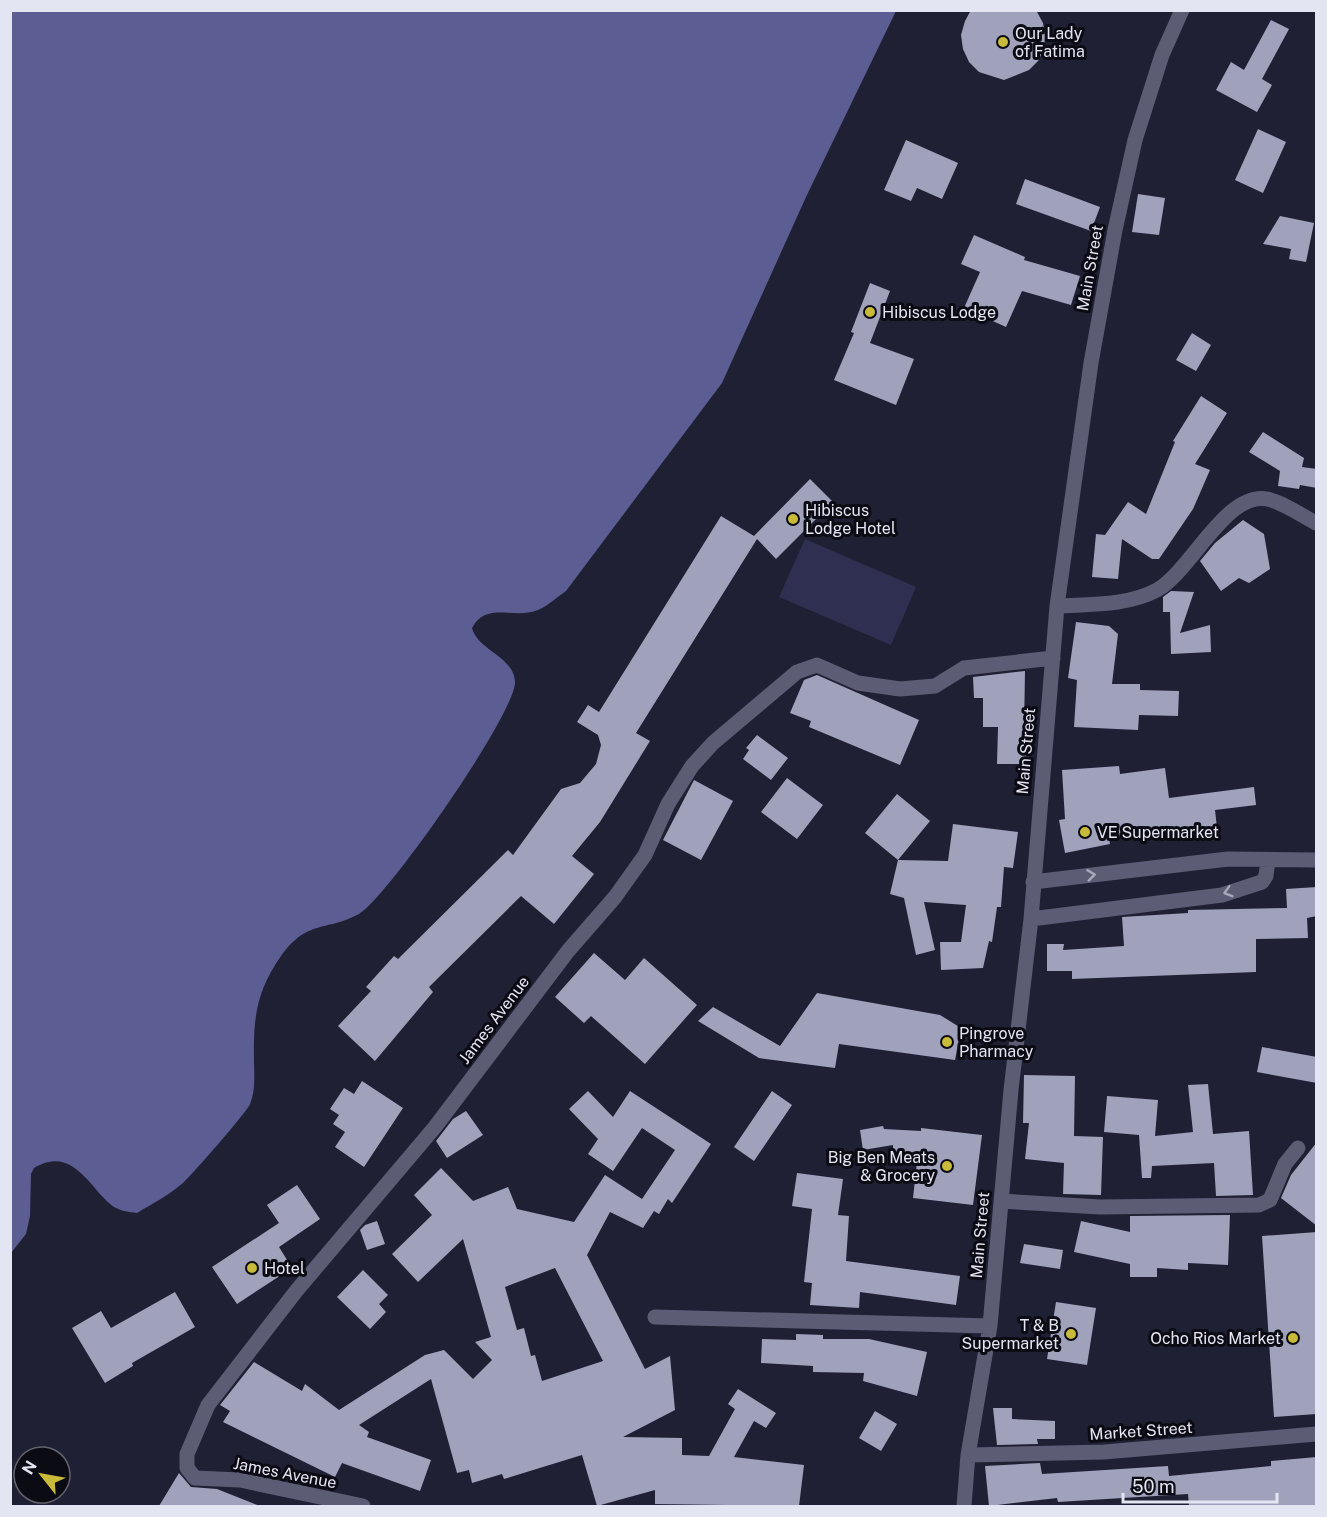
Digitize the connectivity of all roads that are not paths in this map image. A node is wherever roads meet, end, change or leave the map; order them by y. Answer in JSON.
{"nodes":[{"id":1,"x":1182,"y":10,"type":"edge"},
{"id":2,"x":1317,"y":523,"type":"edge"},
{"id":3,"x":1057,"y":606,"type":"junction"},
{"id":4,"x":1053,"y":658,"type":"junction"},
{"id":5,"x":1268,"y":860,"type":"junction"},
{"id":6,"x":1317,"y":860,"type":"edge"},
{"id":7,"x":1033,"y":882,"type":"junction"},
{"id":8,"x":1031,"y":919,"type":"junction"},
{"id":9,"x":1298,"y":1149,"type":"dead end"},
{"id":10,"x":1001,"y":1201,"type":"junction"},
{"id":11,"x":655,"y":1317,"type":"dead end"},
{"id":12,"x":990,"y":1326,"type":"junction"},
{"id":13,"x":1317,"y":1434,"type":"edge"},
{"id":14,"x":968,"y":1455,"type":"junction"},
{"id":15,"x":363,"y":1506,"type":"edge"},
{"id":16,"x":964,"y":1506,"type":"edge"}],
"edges":[{"from":1,"to":3,"type":"street","name":"Main Street"},
{"from":2,"to":3,"type":"street"},
{"from":3,"to":4,"type":"street","name":"Main Street"},
{"from":4,"to":7,"type":"street","name":"Main Street"},
{"from":4,"to":15,"type":"street","name":"James Avenue"},
{"from":5,"to":6,"type":"street"},
{"from":7,"to":5,"type":"street","one_way":true},
{"from":5,"to":8,"type":"street","one_way":true},
{"from":7,"to":8,"type":"street","name":"Main Street"},
{"from":8,"to":10,"type":"street","name":"Main Street"},
{"from":9,"to":10,"type":"street"},
{"from":10,"to":12,"type":"street","name":"Main Street"},
{"from":11,"to":12,"type":"street"},
{"from":12,"to":14,"type":"street","name":"Main Street"},
{"from":13,"to":14,"type":"street","name":"Market Street"},
{"from":14,"to":16,"type":"street","name":"Main Street"}]}
